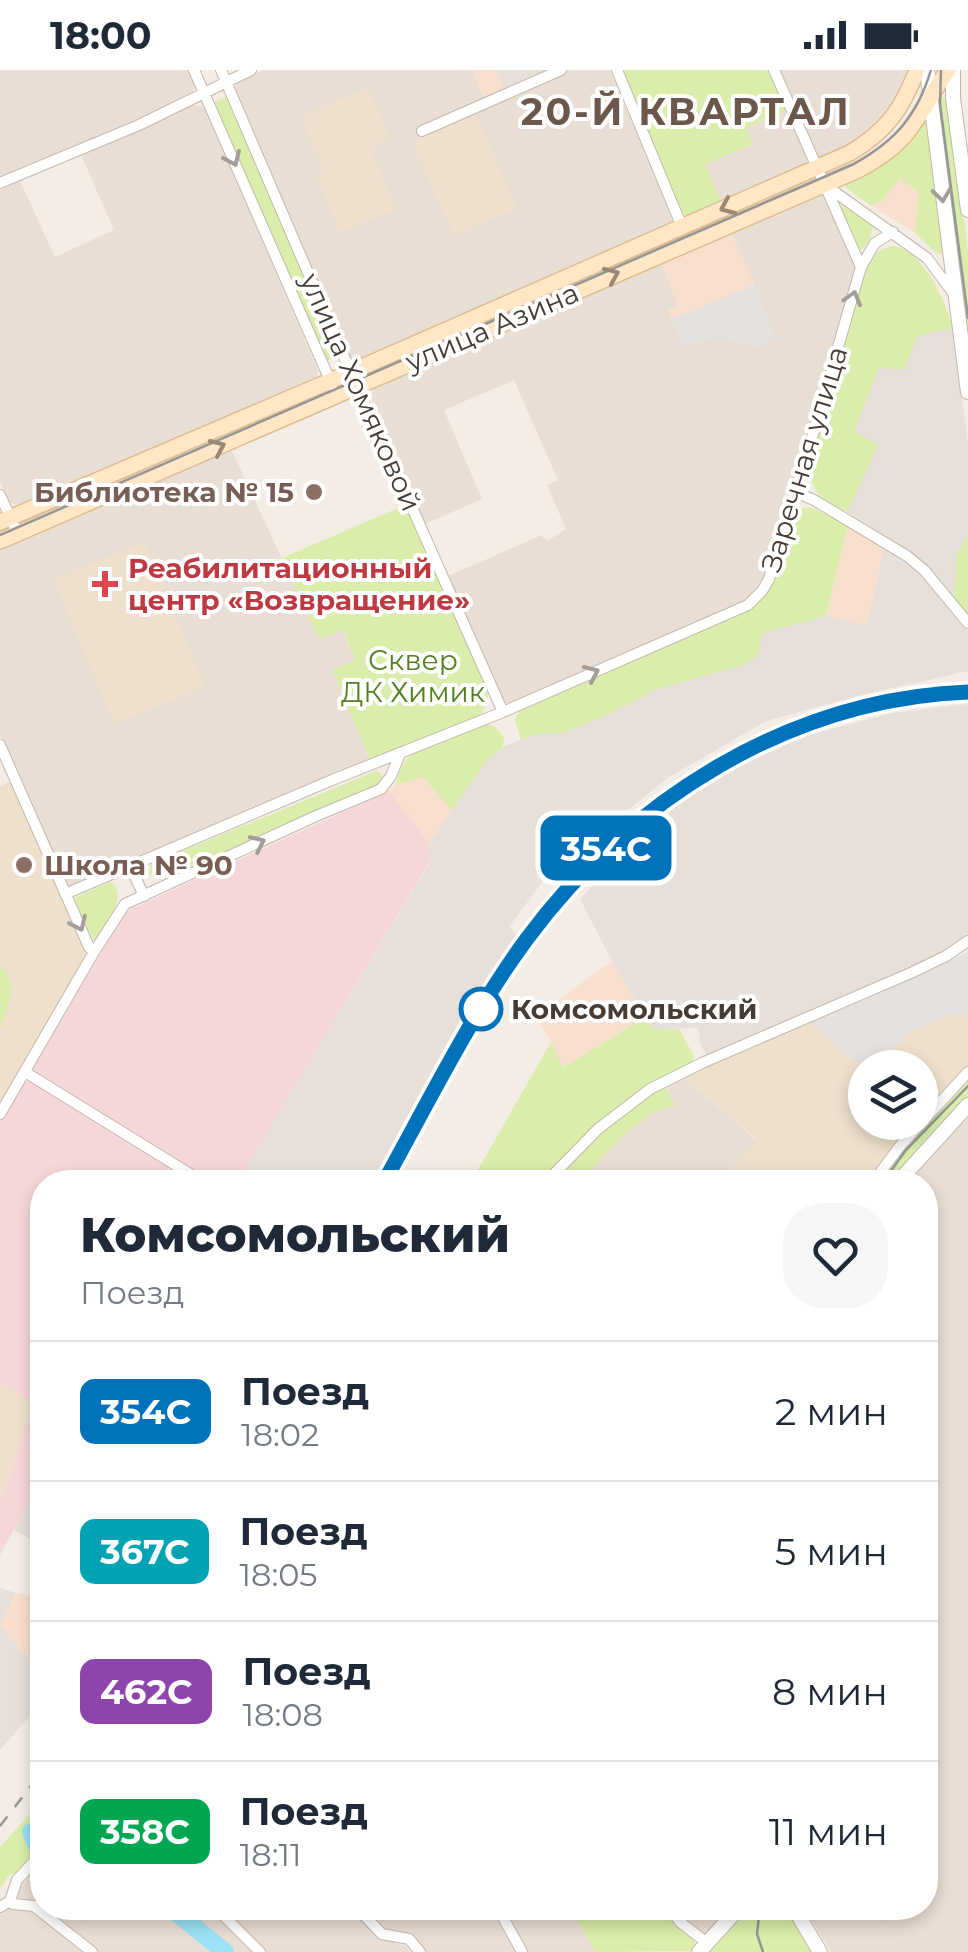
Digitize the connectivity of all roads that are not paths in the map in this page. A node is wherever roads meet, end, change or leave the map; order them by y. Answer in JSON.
{"nodes":[{"id":1,"x":194,"y":70,"type":"edge"},
{"id":2,"x":221,"y":70,"type":"edge"},
{"id":3,"x":252,"y":70,"type":"edge"},
{"id":4,"x":562,"y":70,"type":"edge"},
{"id":5,"x":617,"y":70,"type":"edge"},
{"id":6,"x":774,"y":70,"type":"edge"},
{"id":7,"x":917,"y":70,"type":"edge"},
{"id":8,"x":926,"y":70,"type":"edge"},
{"id":9,"x":950,"y":70,"type":"edge"},
{"id":10,"x":226,"y":82,"type":"junction"},
{"id":11,"x":204,"y":93,"type":"junction"},
{"id":12,"x":930,"y":98,"type":"junction"},
{"id":13,"x":422,"y":132,"type":"dead end"},
{"id":14,"x":817,"y":168,"type":"junction"},
{"id":15,"x":0,"y":183,"type":"edge"},
{"id":16,"x":824,"y":184,"type":"junction"},
{"id":17,"x":968,"y":210,"type":"edge"},
{"id":18,"x":682,"y":227,"type":"junction"},
{"id":19,"x":893,"y":232,"type":"junction"},
{"id":20,"x":860,"y":267,"type":"junction"},
{"id":21,"x":954,"y":294,"type":"junction"},
{"id":22,"x":354,"y":379,"type":"junction"},
{"id":23,"x":333,"y":388,"type":"junction"},
{"id":24,"x":968,"y":392,"type":"edge"},
{"id":25,"x":795,"y":492,"type":"junction"},
{"id":26,"x":0,"y":495,"type":"edge"},
{"id":27,"x":5,"y":520,"type":"edge"},
{"id":28,"x":18,"y":534,"type":"junction"},
{"id":29,"x":0,"y":541,"type":"edge"},
{"id":30,"x":968,"y":623,"type":"edge"},
{"id":31,"x":503,"y":712,"type":"junction"},
{"id":32,"x":0,"y":745,"type":"edge"},
{"id":33,"x":401,"y":753,"type":"junction"},
{"id":34,"x":130,"y":866,"type":"junction"},
{"id":35,"x":65,"y":894,"type":"junction"},
{"id":36,"x":144,"y":896,"type":"junction"},
{"id":37,"x":968,"y":941,"type":"edge"},
{"id":38,"x":94,"y":952,"type":"junction"},
{"id":39,"x":25,"y":1072,"type":"junction"},
{"id":40,"x":968,"y":1072,"type":"edge"},
{"id":41,"x":968,"y":1105,"type":"edge"},
{"id":42,"x":0,"y":1114,"type":"edge"},
{"id":43,"x":184,"y":1170,"type":"edge"},
{"id":44,"x":558,"y":1170,"type":"edge"},
{"id":45,"x":882,"y":1170,"type":"edge"},
{"id":46,"x":909,"y":1170,"type":"edge"},
{"id":47,"x":30,"y":1866,"type":"edge"},
{"id":48,"x":5,"y":1904,"type":"edge"},
{"id":49,"x":30,"y":1906,"type":"edge"},
{"id":50,"x":52,"y":1920,"type":"edge"},
{"id":51,"x":228,"y":1920,"type":"edge"},
{"id":52,"x":368,"y":1920,"type":"edge"},
{"id":53,"x":505,"y":1920,"type":"edge"},
{"id":54,"x":679,"y":1920,"type":"edge"},
{"id":55,"x":728,"y":1920,"type":"edge"},
{"id":56,"x":801,"y":1920,"type":"edge"},
{"id":57,"x":703,"y":1948,"type":"edge"},
{"id":58,"x":92,"y":1952,"type":"edge"},
{"id":59,"x":260,"y":1952,"type":"edge"},
{"id":60,"x":420,"y":1952,"type":"edge"},
{"id":61,"x":522,"y":1952,"type":"edge"},
{"id":62,"x":820,"y":1952,"type":"edge"}],
"edges":[{"from":1,"to":11,"type":"street","name":"улица Хомяковой"},
{"from":2,"to":10,"type":"street","name":"улица Хомяковой"},
{"from":3,"to":10,"type":"street"},
{"from":4,"to":13,"type":"street"},
{"from":5,"to":18,"type":"street"},
{"from":6,"to":14,"type":"street"},
{"from":7,"to":14,"type":"main road","name":"улица Азина"},
{"from":8,"to":12,"type":"street"},
{"from":9,"to":12,"type":"main road","name":"улица Азина"},
{"from":9,"to":17,"type":"street"},
{"from":10,"to":11,"type":"street"},
{"from":10,"to":22,"type":"street","name":"улица Хомяковой"},
{"from":11,"to":15,"type":"street"},
{"from":11,"to":23,"type":"street","name":"улица Хомяковой","one_way":true},
{"from":12,"to":16,"type":"main road","name":"улица Азина"},
{"from":12,"to":21,"type":"street","one_way":true},
{"from":14,"to":16,"type":"street"},
{"from":14,"to":18,"type":"main road","name":"улица Азина","one_way":true},
{"from":16,"to":19,"type":"street"},
{"from":16,"to":20,"type":"street"},
{"from":22,"to":16,"type":"main road","name":"улица Азина","one_way":true},
{"from":18,"to":22,"type":"main road","name":"улица Азина"},
{"from":19,"to":20,"type":"street"},
{"from":19,"to":21,"type":"street"},
{"from":25,"to":20,"type":"street","name":"Заречная улица","one_way":true},
{"from":21,"to":24,"type":"street"},
{"from":22,"to":23,"type":"main road","name":"улица Азина"},
{"from":22,"to":31,"type":"street","name":"улица Хомяковой"},
{"from":23,"to":27,"type":"main road","name":"улица Азина"},
{"from":28,"to":23,"type":"main road","name":"улица Азина","one_way":true},
{"from":25,"to":30,"type":"street"},
{"from":31,"to":25,"type":"street","name":"Заречная улица","one_way":true},
{"from":26,"to":27,"type":"street"},
{"from":27,"to":28,"type":"street"},
{"from":28,"to":29,"type":"main road","name":"улица Азина"},
{"from":31,"to":33,"type":"street","name":"Заречная улица"},
{"from":32,"to":35,"type":"street"},
{"from":33,"to":34,"type":"street","name":"Заречная улица"},
{"from":36,"to":33,"type":"street","one_way":true},
{"from":34,"to":35,"type":"street","name":"Заречная улица"},
{"from":34,"to":36,"type":"street"},
{"from":35,"to":38,"type":"street","one_way":true},
{"from":36,"to":38,"type":"street"},
{"from":37,"to":44,"type":"street"},
{"from":38,"to":39,"type":"street"},
{"from":39,"to":42,"type":"street"},
{"from":39,"to":43,"type":"street"},
{"from":40,"to":45,"type":"street"},
{"from":41,"to":46,"type":"street"},
{"from":47,"to":48,"type":"street"},
{"from":48,"to":49,"type":"street"},
{"from":50,"to":58,"type":"street"},
{"from":51,"to":59,"type":"street"},
{"from":52,"to":60,"type":"street"},
{"from":53,"to":61,"type":"street"},
{"from":54,"to":57,"type":"street"},
{"from":55,"to":57,"type":"street"},
{"from":56,"to":62,"type":"street"}]}
